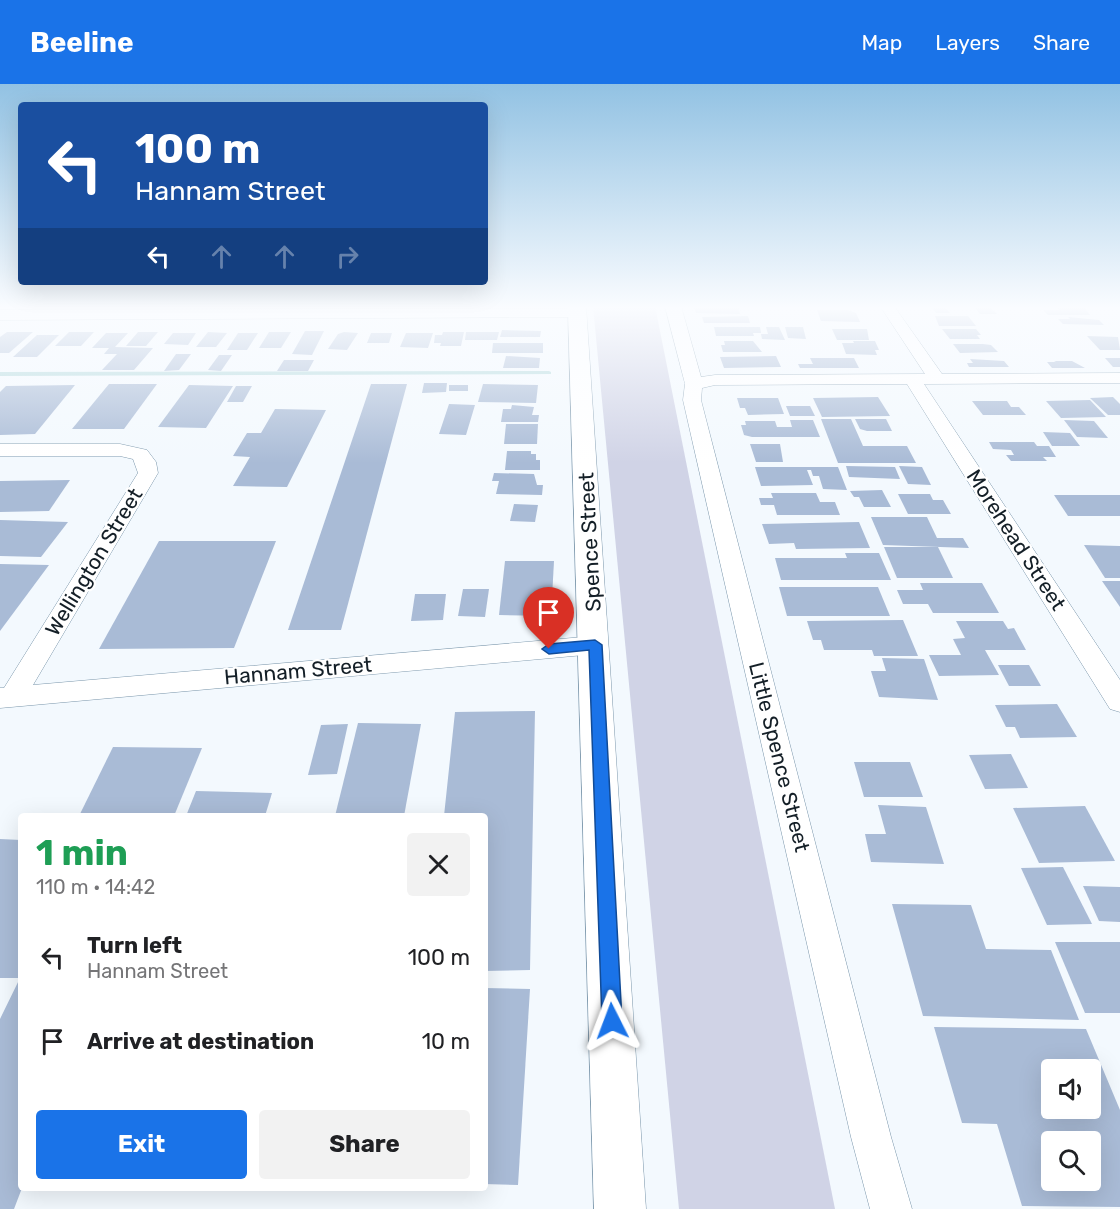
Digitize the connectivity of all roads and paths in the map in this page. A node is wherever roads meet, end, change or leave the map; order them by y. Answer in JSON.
{"nodes":[{"id":1,"x":580,"y":358,"type":"edge"},
{"id":2,"x":687,"y":358,"type":"edge"},
{"id":3,"x":923,"y":358,"type":"edge"},
{"id":4,"x":1120,"y":378,"type":"edge"},
{"id":5,"x":912,"y":379,"type":"junction"},
{"id":6,"x":937,"y":379,"type":"junction"},
{"id":7,"x":694,"y":384,"type":"junction"},
{"id":8,"x":0,"y":450,"type":"edge"},
{"id":9,"x":595,"y":645,"type":"junction"},
{"id":10,"x":6,"y":698,"type":"edge"},
{"id":11,"x":1120,"y":702,"type":"edge"},
{"id":12,"x":620,"y":1209,"type":"edge"},
{"id":13,"x":891,"y":1209,"type":"edge"}],
"edges":[{"from":1,"to":9,"type":"street","name":"Spence Street"},
{"from":2,"to":7,"type":"street","name":"Little Spence Street"},
{"from":3,"to":6,"type":"street"},
{"from":4,"to":6,"type":"street"},
{"from":5,"to":6,"type":"street"},
{"from":5,"to":7,"type":"street"},
{"from":5,"to":11,"type":"street","name":"Morehead Street"},
{"from":7,"to":13,"type":"street","name":"Little Spence Street"},
{"from":8,"to":10,"type":"street","name":"Wellington Street"},
{"from":9,"to":10,"type":"street","name":"Hannam Street"},
{"from":9,"to":12,"type":"street","name":"Spence Street"}]}
